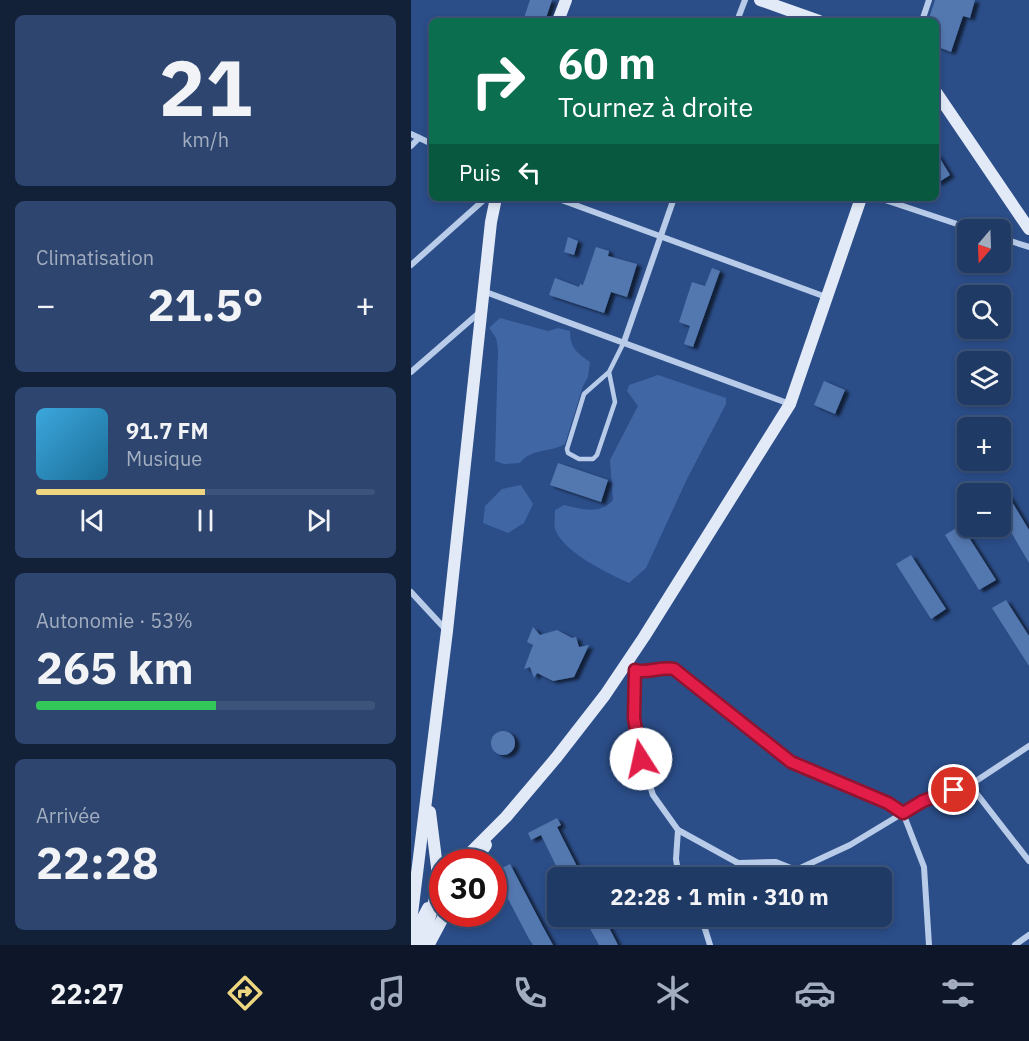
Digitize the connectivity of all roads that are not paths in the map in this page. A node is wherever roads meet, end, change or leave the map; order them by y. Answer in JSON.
{"nodes":[{"id":1,"x":566,"y":0,"type":"edge"},
{"id":2,"x":745,"y":0,"type":"edge"},
{"id":3,"x":761,"y":0,"type":"edge"},
{"id":4,"x":929,"y":0,"type":"edge"},
{"id":5,"x":559,"y":18,"type":"edge"},
{"id":6,"x":738,"y":18,"type":"edge"},
{"id":7,"x":811,"y":18,"type":"edge"},
{"id":8,"x":923,"y":18,"type":"edge"},
{"id":9,"x":939,"y":96,"type":"edge"},
{"id":10,"x":411,"y":134,"type":"edge"},
{"id":11,"x":419,"y":138,"type":"junction"},
{"id":12,"x":429,"y":143,"type":"edge"},
{"id":13,"x":411,"y":146,"type":"edge"},
{"id":14,"x":483,"y":201,"type":"edge"},
{"id":15,"x":495,"y":201,"type":"edge"},
{"id":16,"x":564,"y":201,"type":"edge"},
{"id":17,"x":673,"y":201,"type":"edge"},
{"id":18,"x":860,"y":201,"type":"edge"},
{"id":19,"x":888,"y":201,"type":"edge"},
{"id":20,"x":957,"y":224,"type":"edge"},
{"id":21,"x":1029,"y":229,"type":"edge"},
{"id":22,"x":661,"y":237,"type":"junction"},
{"id":23,"x":1011,"y":241,"type":"edge"},
{"id":24,"x":1029,"y":247,"type":"edge"},
{"id":25,"x":411,"y":265,"type":"edge"},
{"id":26,"x":483,"y":291,"type":"junction"},
{"id":27,"x":827,"y":297,"type":"junction"},
{"id":28,"x":481,"y":312,"type":"junction"},
{"id":29,"x":624,"y":342,"type":"junction"},
{"id":30,"x":411,"y":372,"type":"edge"},
{"id":31,"x":609,"y":372,"type":"junction"},
{"id":32,"x":790,"y":404,"type":"junction"},
{"id":33,"x":411,"y":592,"type":"edge"},
{"id":34,"x":447,"y":631,"type":"junction"},
{"id":35,"x":630,"y":668,"type":"junction"},
{"id":36,"x":1029,"y":746,"type":"edge"},
{"id":37,"x":970,"y":784,"type":"junction"},
{"id":38,"x":428,"y":787,"type":"junction"},
{"id":39,"x":903,"y":813,"type":"junction"},
{"id":40,"x":506,"y":817,"type":"junction"},
{"id":41,"x":678,"y":830,"type":"junction"},
{"id":42,"x":435,"y":849,"type":"edge"},
{"id":43,"x":474,"y":849,"type":"edge"},
{"id":44,"x":483,"y":849,"type":"edge"},
{"id":45,"x":1029,"y":861,"type":"edge"},
{"id":46,"x":678,"y":867,"type":"edge"},
{"id":47,"x":429,"y":907,"type":"edge"},
{"id":48,"x":411,"y":922,"type":"edge"},
{"id":49,"x":429,"y":922,"type":"edge"},
{"id":50,"x":438,"y":927,"type":"edge"},
{"id":51,"x":705,"y":927,"type":"edge"},
{"id":52,"x":1029,"y":935,"type":"edge"},
{"id":53,"x":412,"y":945,"type":"edge"},
{"id":54,"x":422,"y":945,"type":"edge"},
{"id":55,"x":428,"y":945,"type":"edge"},
{"id":56,"x":711,"y":945,"type":"edge"},
{"id":57,"x":929,"y":945,"type":"edge"},
{"id":58,"x":1015,"y":945,"type":"edge"}],
"edges":[{"from":1,"to":5,"type":"main road"},
{"from":2,"to":6,"type":"street"},
{"from":3,"to":7,"type":"main road"},
{"from":4,"to":8,"type":"street"},
{"from":9,"to":21,"type":"main road"},
{"from":10,"to":11,"type":"street"},
{"from":11,"to":12,"type":"street"},
{"from":11,"to":13,"type":"street"},
{"from":14,"to":25,"type":"street"},
{"from":15,"to":26,"type":"main road"},
{"from":16,"to":22,"type":"street"},
{"from":17,"to":22,"type":"street"},
{"from":18,"to":27,"type":"main road"},
{"from":19,"to":20,"type":"street"},
{"from":22,"to":27,"type":"street"},
{"from":22,"to":29,"type":"street"},
{"from":23,"to":24,"type":"street"},
{"from":26,"to":28,"type":"main road"},
{"from":26,"to":29,"type":"street"},
{"from":27,"to":32,"type":"main road"},
{"from":28,"to":30,"type":"street"},
{"from":28,"to":34,"type":"main road"},
{"from":29,"to":31,"type":"lane"},
{"from":29,"to":32,"type":"street"},
{"from":31,"to":31,"type":"lane"},
{"from":32,"to":35,"type":"main road"},
{"from":33,"to":34,"type":"street"},
{"from":34,"to":38,"type":"main road"},
{"from":35,"to":39,"type":"street"},
{"from":35,"to":40,"type":"main road"},
{"from":35,"to":41,"type":"street"},
{"from":36,"to":37,"type":"street"},
{"from":37,"to":39,"type":"street"},
{"from":37,"to":45,"type":"street"},
{"from":38,"to":42,"type":"main road"},
{"from":38,"to":48,"type":"main road"},
{"from":39,"to":41,"type":"street"},
{"from":39,"to":57,"type":"street"},
{"from":40,"to":43,"type":"main road"},
{"from":40,"to":44,"type":"main road"},
{"from":41,"to":46,"type":"street"},
{"from":47,"to":53,"type":"main road"},
{"from":49,"to":54,"type":"main road"},
{"from":50,"to":55,"type":"main road"},
{"from":51,"to":56,"type":"street"},
{"from":52,"to":58,"type":"street"}]}
